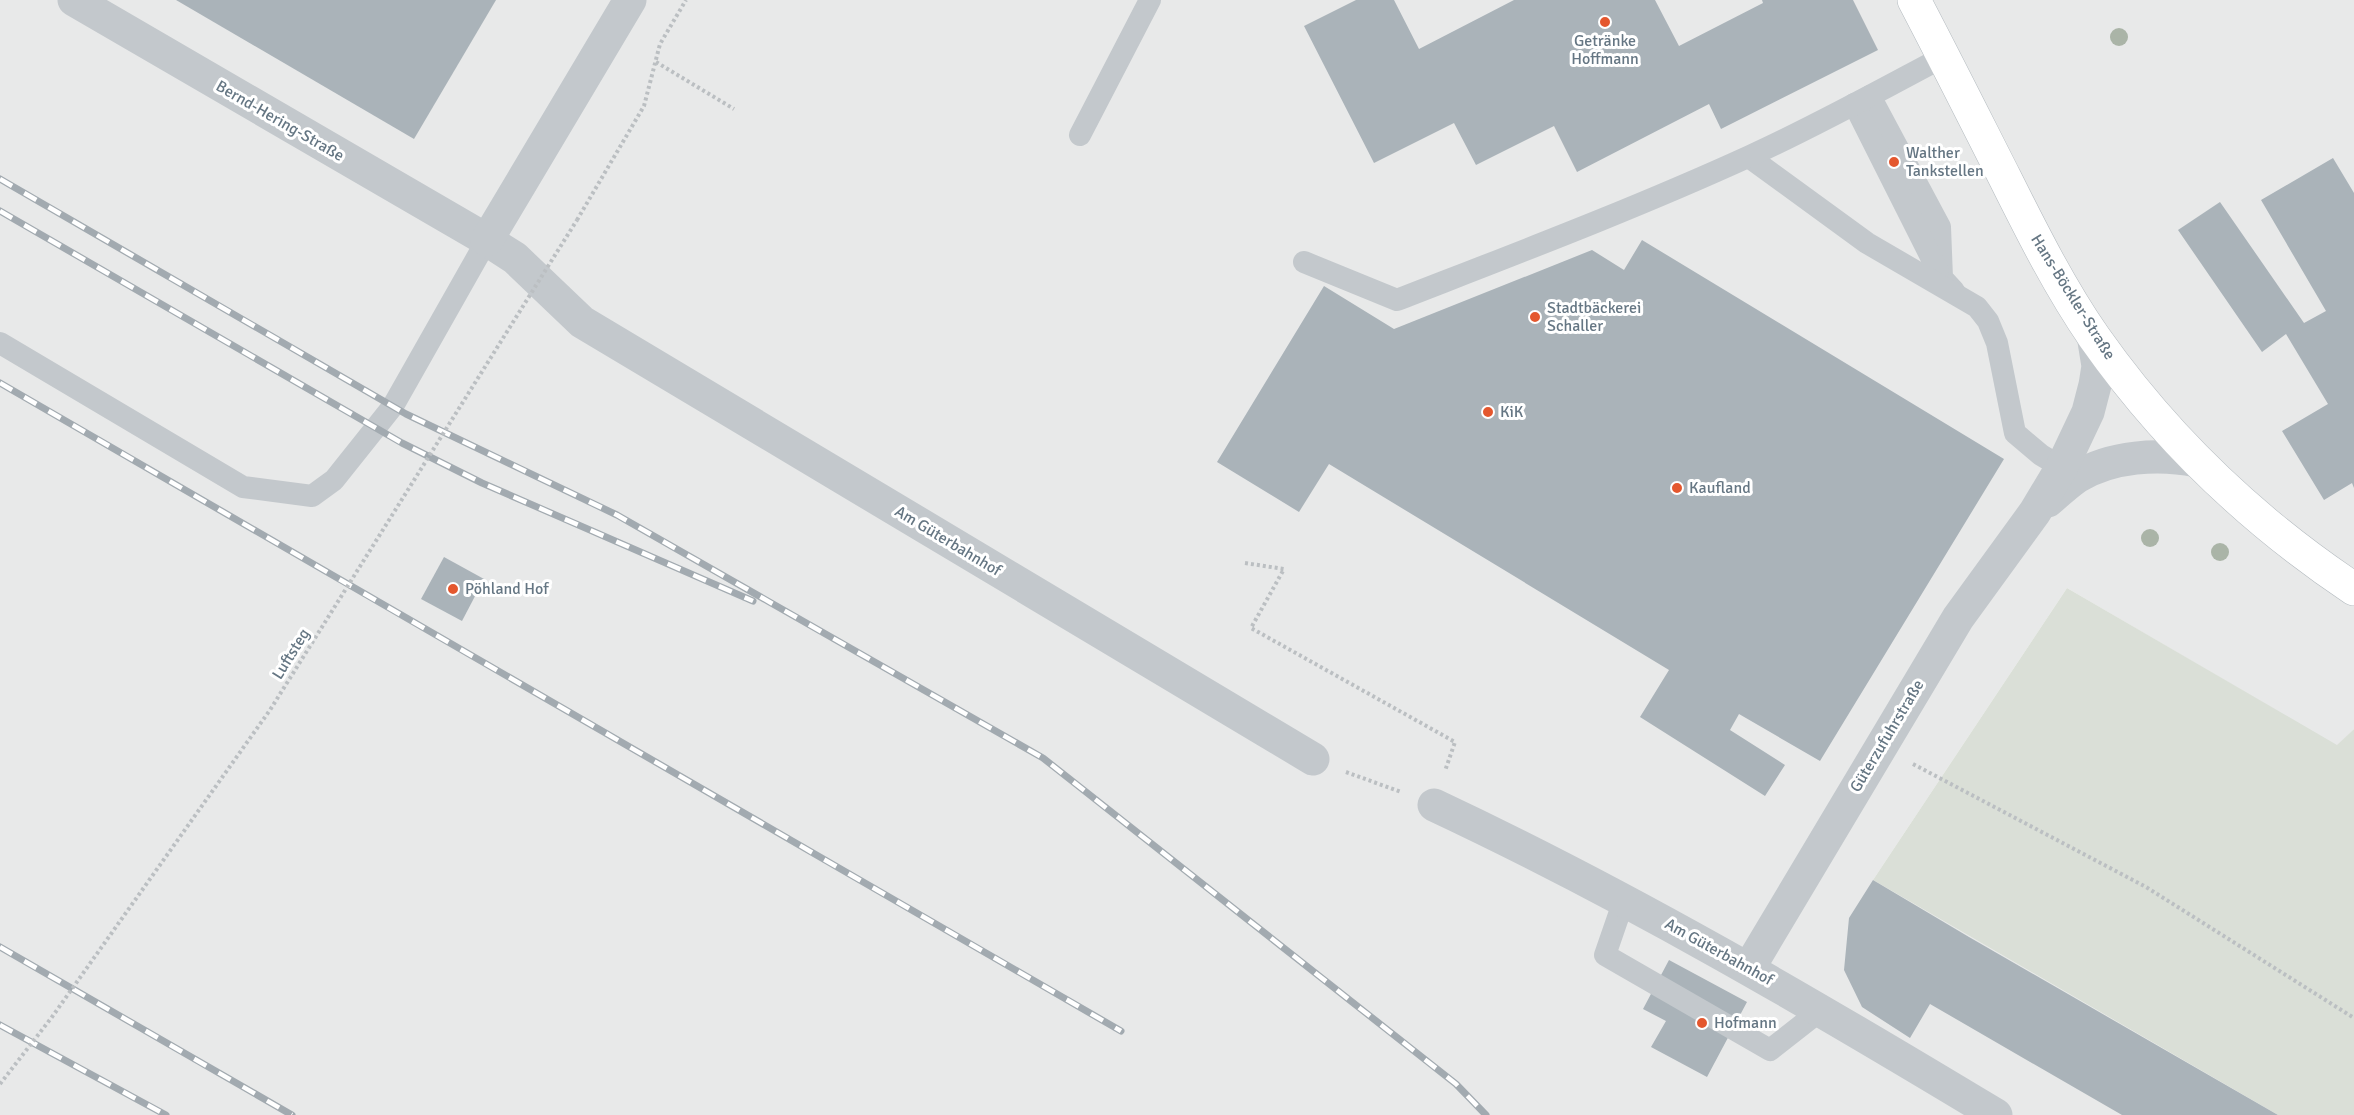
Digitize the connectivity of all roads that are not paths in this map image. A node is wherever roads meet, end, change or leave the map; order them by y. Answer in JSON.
{"nodes":[{"id":1,"x":74,"y":0,"type":"edge"},
{"id":2,"x":630,"y":0,"type":"edge"},
{"id":3,"x":1150,"y":0,"type":"edge"},
{"id":4,"x":1914,"y":0,"type":"edge"},
{"id":5,"x":1943,"y":57,"type":"junction"},
{"id":6,"x":1862,"y":100,"type":"junction"},
{"id":7,"x":1080,"y":135,"type":"dead end"},
{"id":8,"x":1749,"y":157,"type":"junction"},
{"id":9,"x":487,"y":240,"type":"junction"},
{"id":10,"x":1304,"y":262,"type":"dead end"},
{"id":11,"x":1949,"y":286,"type":"junction"},
{"id":12,"x":582,"y":322,"type":"joint"},
{"id":13,"x":2093,"y":335,"type":"junction"},
{"id":14,"x":0,"y":342,"type":"edge"},
{"id":15,"x":2197,"y":461,"type":"junction"},
{"id":16,"x":2070,"y":472,"type":"junction"},
{"id":17,"x":2354,"y":589,"type":"edge"},
{"id":18,"x":1313,"y":759,"type":"road end"},
{"id":19,"x":1434,"y":805,"type":"road end"},
{"id":20,"x":1624,"y":900,"type":"junction"},
{"id":21,"x":1749,"y":968,"type":"junction"},
{"id":22,"x":1821,"y":1010,"type":"junction"},
{"id":23,"x":1977,"y":1110,"type":"edge"}],
"edges":[{"from":1,"to":9,"type":"street","name":"Bernd-Hering-Straße"},
{"from":2,"to":9,"type":"street"},
{"from":3,"to":7,"type":"lane"},
{"from":4,"to":5,"type":"main road","name":"Hans-Böckler-Straße"},
{"from":5,"to":6,"type":"lane"},
{"from":5,"to":13,"type":"main road","name":"Hans-Böckler-Straße"},
{"from":6,"to":8,"type":"lane"},
{"from":6,"to":11,"type":"lane"},
{"from":8,"to":10,"type":"lane"},
{"from":8,"to":11,"type":"lane"},
{"from":9,"to":12,"type":"street","name":"Bernd-Hering-Straße"},
{"from":9,"to":14,"type":"lane"},
{"from":11,"to":16,"type":"lane"},
{"from":12,"to":18,"type":"street","name":"Am Güterbahnhof"},
{"from":13,"to":15,"type":"main road","name":"Hans-Böckler-Straße"},
{"from":13,"to":16,"type":"street","name":"Güterzufuhrstraße"},
{"from":15,"to":16,"type":"street","name":"Güterzufuhrstraße"},
{"from":15,"to":17,"type":"main road","name":"Hans-Böckler-Straße"},
{"from":16,"to":21,"type":"street","name":"Güterzufuhrstraße"},
{"from":19,"to":20,"type":"street","name":"Am Güterbahnhof"},
{"from":20,"to":21,"type":"street","name":"Am Güterbahnhof"},
{"from":20,"to":22,"type":"lane"},
{"from":21,"to":22,"type":"street","name":"Am Güterbahnhof"},
{"from":22,"to":23,"type":"street","name":"Am Güterbahnhof"}]}
